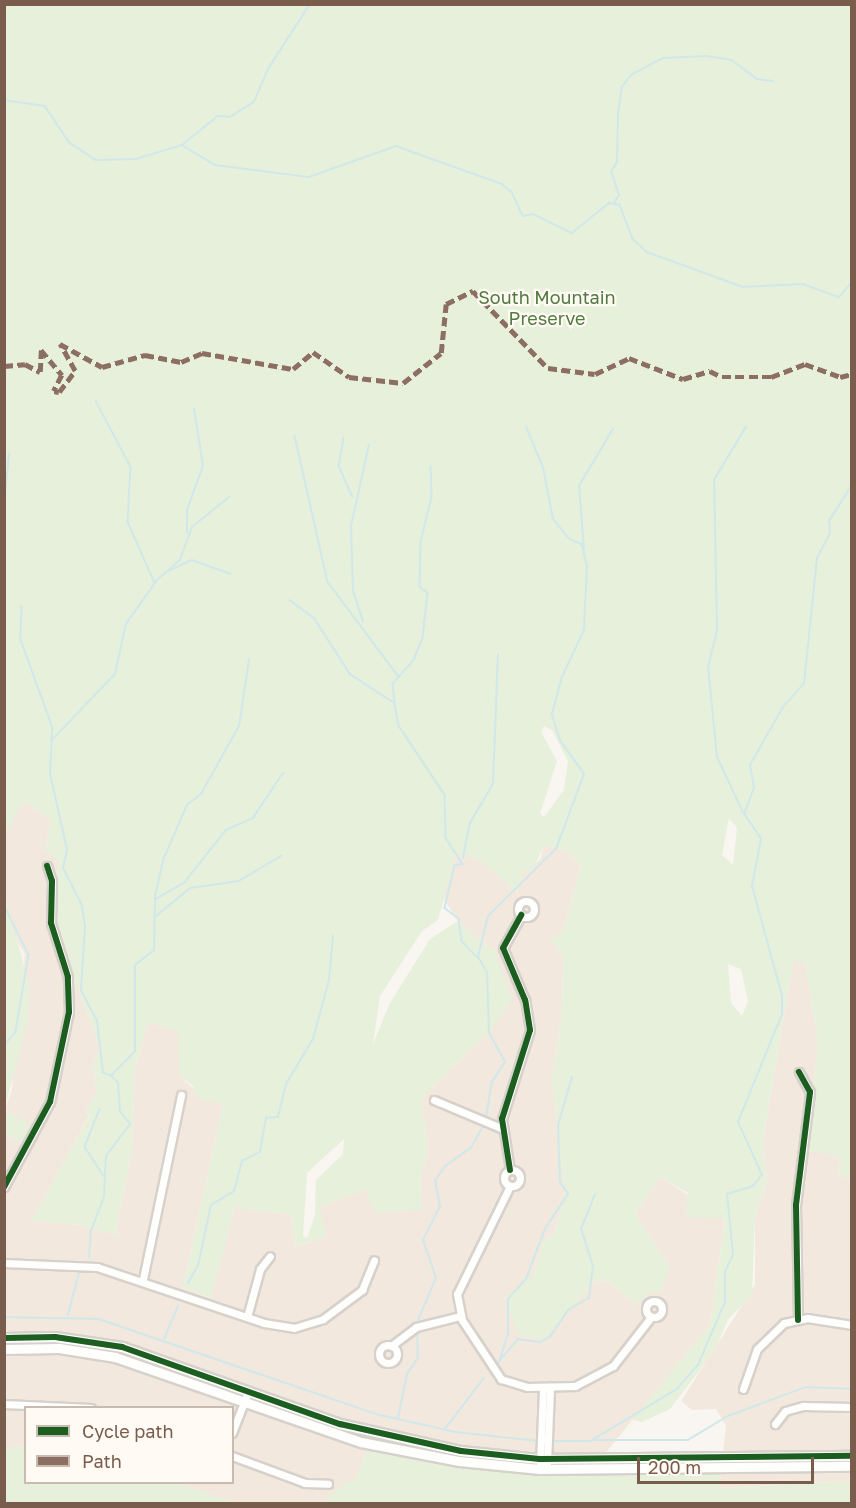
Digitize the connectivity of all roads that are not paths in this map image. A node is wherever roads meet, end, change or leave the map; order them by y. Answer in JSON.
{"nodes":[{"id":1,"x":47,"y":866,"type":"dead end"},
{"id":2,"x":520,"y":915,"type":"dead end"},
{"id":3,"x":799,"y":1072,"type":"dead end"},
{"id":4,"x":181,"y":1095,"type":"dead end"},
{"id":5,"x":435,"y":1100,"type":"dead end"},
{"id":6,"x":501,"y":1128,"type":"junction"},
{"id":7,"x":510,"y":1170,"type":"junction"},
{"id":8,"x":510,"y":1186,"type":"junction"},
{"id":9,"x":4,"y":1187,"type":"edge"},
{"id":10,"x":270,"y":1256,"type":"dead end"},
{"id":11,"x":374,"y":1260,"type":"dead end"},
{"id":12,"x":4,"y":1263,"type":"edge"},
{"id":13,"x":143,"y":1279,"type":"junction"},
{"id":14,"x":460,"y":1316,"type":"junction"},
{"id":15,"x":247,"y":1317,"type":"junction"},
{"id":16,"x":651,"y":1317,"type":"dead end"},
{"id":17,"x":798,"y":1320,"type":"junction"},
{"id":18,"x":852,"y":1325,"type":"edge"},
{"id":19,"x":4,"y":1338,"type":"edge"},
{"id":20,"x":391,"y":1346,"type":"dead end"},
{"id":21,"x":4,"y":1349,"type":"edge"},
{"id":22,"x":546,"y":1388,"type":"junction"},
{"id":23,"x":743,"y":1389,"type":"dead end"},
{"id":24,"x":248,"y":1392,"type":"junction"},
{"id":25,"x":4,"y":1398,"type":"edge"},
{"id":26,"x":244,"y":1403,"type":"junction"},
{"id":27,"x":5,"y":1404,"type":"edge"},
{"id":28,"x":63,"y":1406,"type":"edge"},
{"id":29,"x":852,"y":1407,"type":"edge"},
{"id":30,"x":775,"y":1424,"type":"dead end"},
{"id":31,"x":234,"y":1428,"type":"edge"},
{"id":32,"x":544,"y":1454,"type":"junction"},
{"id":33,"x":852,"y":1456,"type":"edge"},
{"id":34,"x":234,"y":1457,"type":"edge"},
{"id":35,"x":852,"y":1466,"type":"edge"},
{"id":36,"x":543,"y":1469,"type":"junction"},
{"id":37,"x":328,"y":1484,"type":"dead end"}],
"edges":[{"from":1,"to":9,"type":"street"},
{"from":2,"to":6,"type":"street"},
{"from":3,"to":17,"type":"street"},
{"from":4,"to":13,"type":"street"},
{"from":5,"to":6,"type":"street"},
{"from":6,"to":7,"type":"street"},
{"from":7,"to":8,"type":"street"},
{"from":7,"to":8,"type":"street"},
{"from":8,"to":14,"type":"street"},
{"from":10,"to":15,"type":"street"},
{"from":11,"to":15,"type":"street"},
{"from":12,"to":13,"type":"street"},
{"from":13,"to":15,"type":"street"},
{"from":14,"to":20,"type":"street"},
{"from":14,"to":22,"type":"street"},
{"from":16,"to":22,"type":"street"},
{"from":17,"to":18,"type":"street"},
{"from":17,"to":23,"type":"street"},
{"from":19,"to":24,"type":"street"},
{"from":21,"to":26,"type":"street"},
{"from":22,"to":32,"type":"street"},
{"from":22,"to":32,"type":"street"},
{"from":24,"to":26,"type":"street"},
{"from":24,"to":32,"type":"street"},
{"from":25,"to":27,"type":"street"},
{"from":26,"to":31,"type":"street"},
{"from":26,"to":36,"type":"street"},
{"from":27,"to":28,"type":"street"},
{"from":29,"to":30,"type":"street"},
{"from":32,"to":33,"type":"street"},
{"from":32,"to":36,"type":"street"},
{"from":34,"to":37,"type":"street"},
{"from":35,"to":36,"type":"street"}]}
